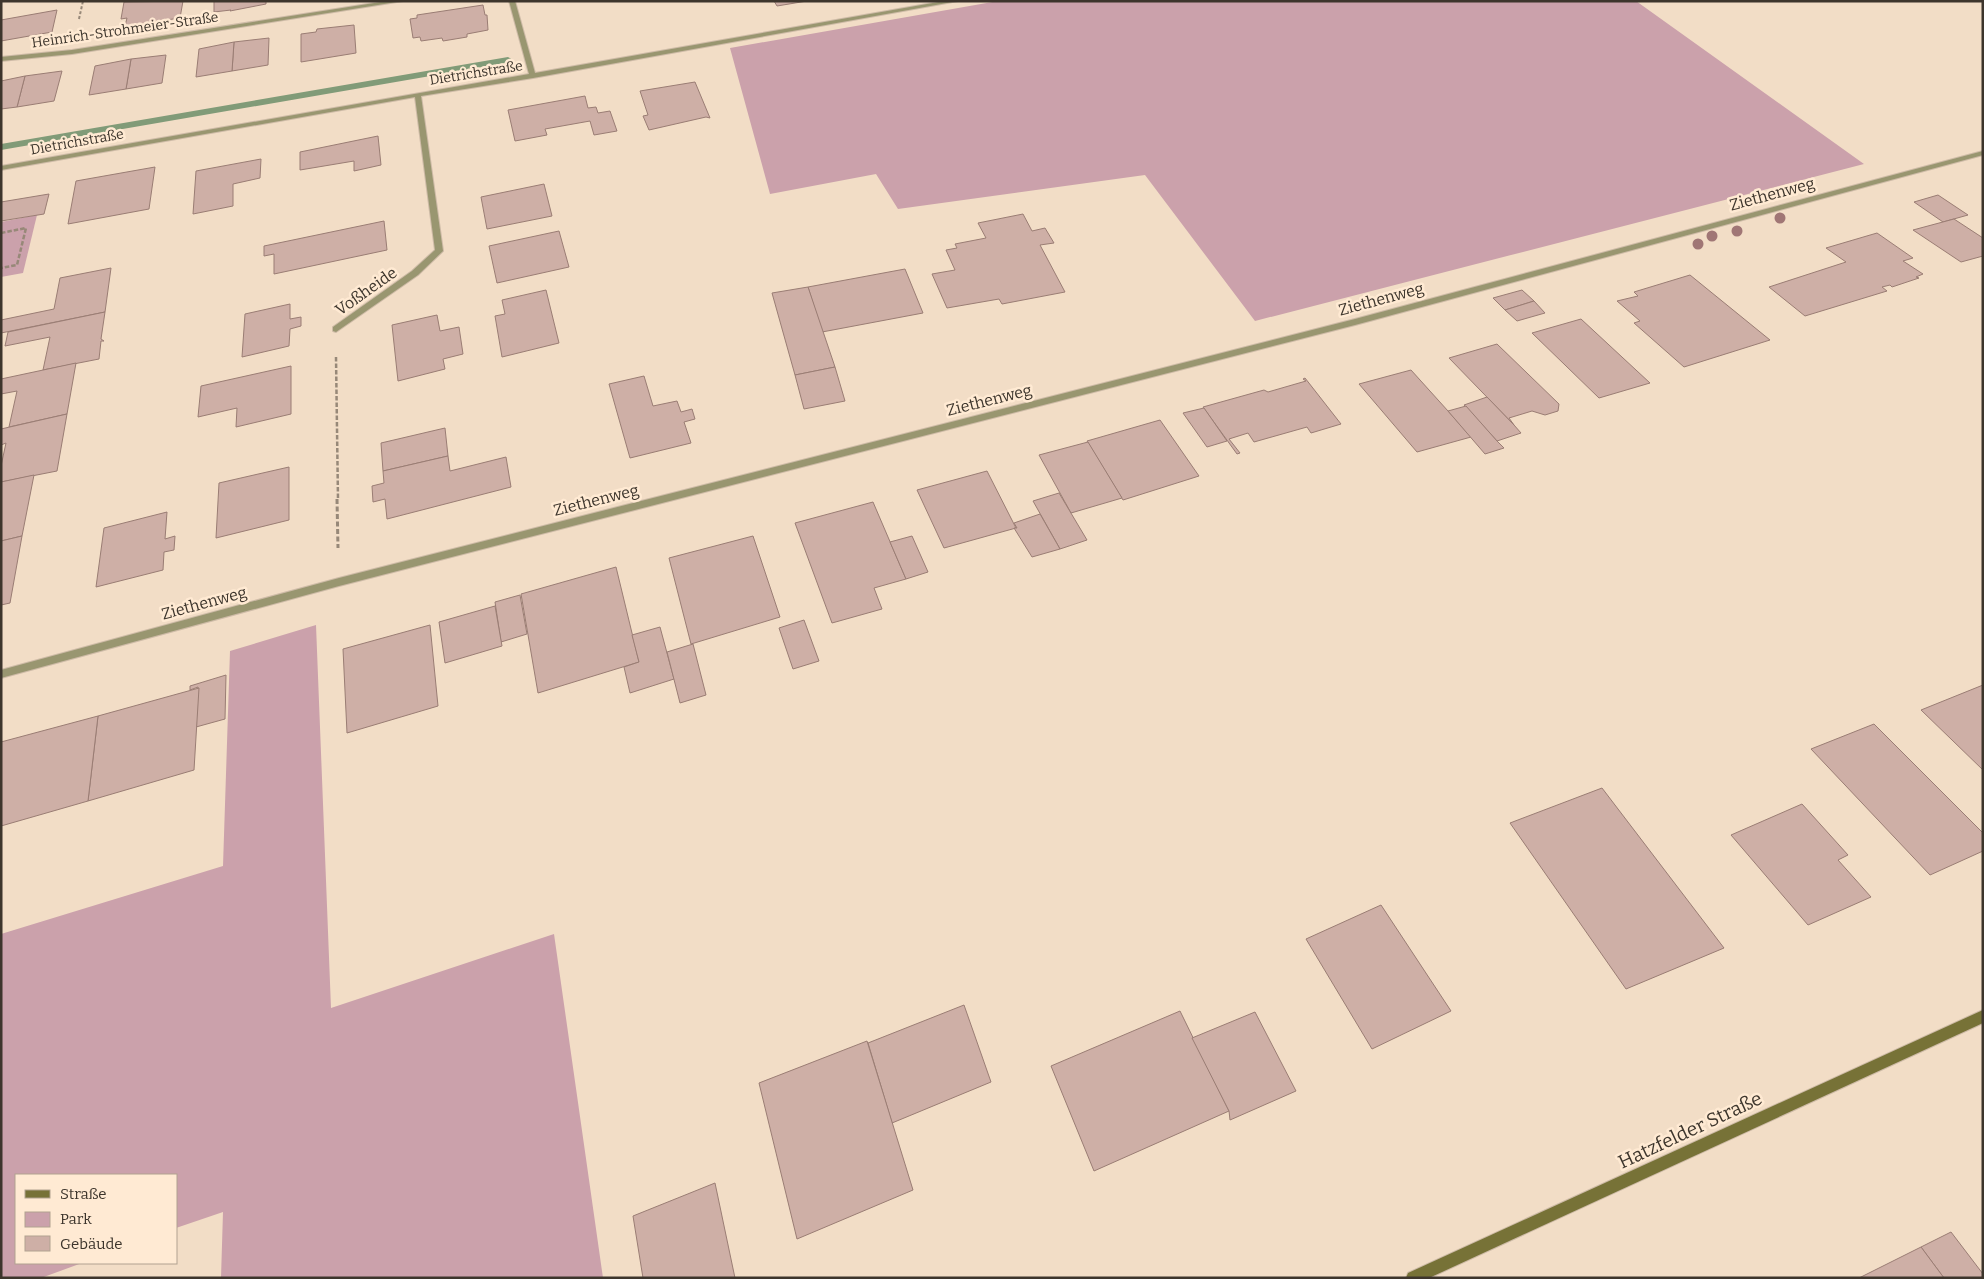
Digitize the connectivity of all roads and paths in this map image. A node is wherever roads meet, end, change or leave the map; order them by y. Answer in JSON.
{"nodes":[{"id":1,"x":400,"y":1,"type":"edge"},
{"id":2,"x":512,"y":1,"type":"edge"},
{"id":3,"x":955,"y":1,"type":"edge"},
{"id":4,"x":1,"y":60,"type":"edge"},
{"id":5,"x":533,"y":76,"type":"junction"},
{"id":6,"x":418,"y":95,"type":"junction"},
{"id":7,"x":1983,"y":153,"type":"edge"},
{"id":8,"x":1,"y":168,"type":"edge"},
{"id":9,"x":1,"y":232,"type":"edge"},
{"id":10,"x":1,"y":268,"type":"edge"},
{"id":11,"x":336,"y":329,"type":"joint"},
{"id":12,"x":339,"y":582,"type":"junction"},
{"id":13,"x":1,"y":674,"type":"edge"},
{"id":14,"x":1983,"y":1016,"type":"edge"},
{"id":15,"x":1413,"y":1278,"type":"edge"}],
"edges":[{"from":1,"to":4,"type":"street","name":"Heinrich-Strohmeier-Straße"},
{"from":2,"to":5,"type":"street"},
{"from":3,"to":5,"type":"street","name":"Dietrichstraße"},
{"from":5,"to":6,"type":"street","name":"Dietrichstraße"},
{"from":6,"to":8,"type":"street","name":"Dietrichstraße"},
{"from":6,"to":11,"type":"street","name":"Voßheide"},
{"from":7,"to":12,"type":"street","name":"Ziethenweg"},
{"from":9,"to":10,"type":"path"},
{"from":11,"to":12,"type":"path","name":"Voßheide"},
{"from":12,"to":13,"type":"street","name":"Ziethenweg"},
{"from":14,"to":15,"type":"street","name":"Hatzfelder Straße"}]}
